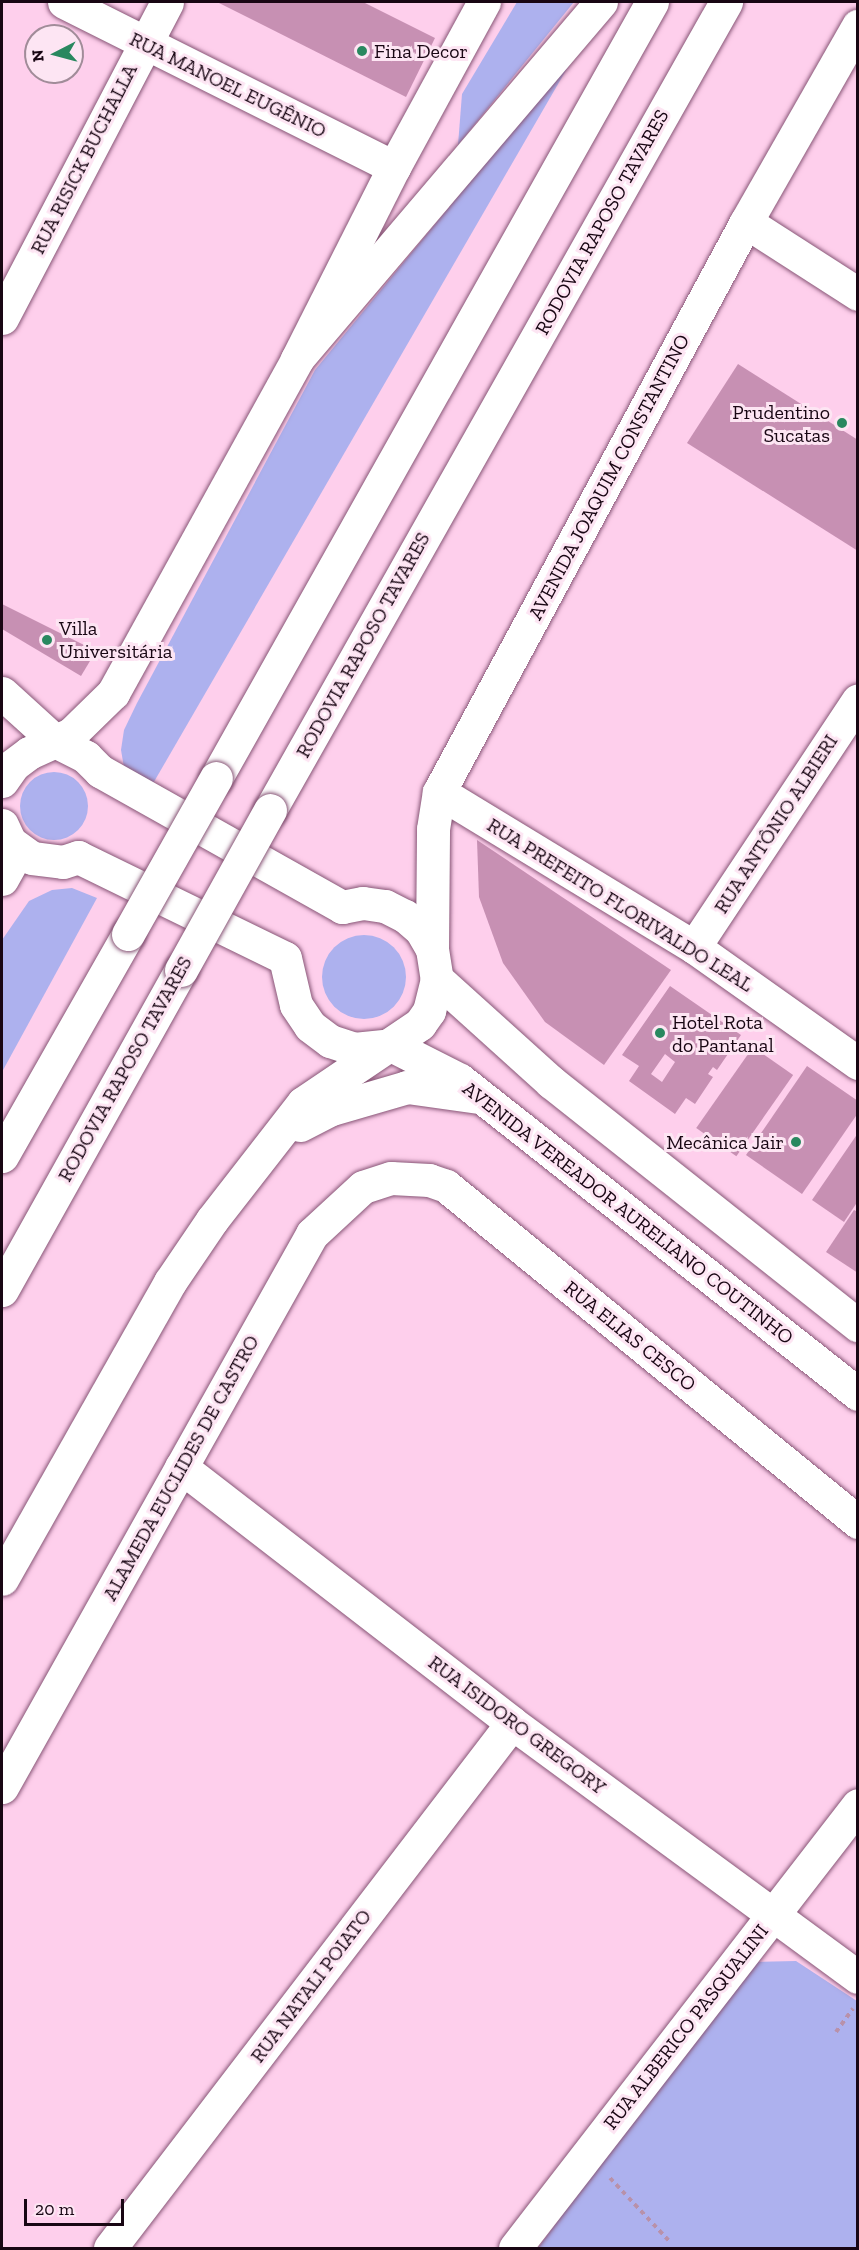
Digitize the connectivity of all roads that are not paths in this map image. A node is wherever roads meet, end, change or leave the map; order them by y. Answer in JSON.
{"nodes":[{"id":1,"x":64,"y":2,"type":"edge"},
{"id":2,"x":167,"y":2,"type":"edge"},
{"id":3,"x":484,"y":2,"type":"edge"},
{"id":4,"x":601,"y":2,"type":"edge"},
{"id":5,"x":652,"y":2,"type":"edge"},
{"id":6,"x":726,"y":2,"type":"edge"},
{"id":7,"x":858,"y":26,"type":"edge"},
{"id":8,"x":143,"y":44,"type":"junction"},
{"id":9,"x":394,"y":167,"type":"junction"},
{"id":10,"x":746,"y":222,"type":"junction"},
{"id":11,"x":858,"y":294,"type":"edge"},
{"id":12,"x":2,"y":318,"type":"edge"},
{"id":13,"x":297,"y":359,"type":"junction"},
{"id":14,"x":2,"y":693,"type":"edge"},
{"id":15,"x":858,"y":700,"type":"edge"},
{"id":16,"x":55,"y":741,"type":"junction"},
{"id":17,"x":2,"y":781,"type":"edge"},
{"id":18,"x":439,"y":792,"type":"junction"},
{"id":19,"x":10,"y":837,"type":"edge"},
{"id":20,"x":2,"y":879,"type":"edge"},
{"id":21,"x":694,"y":947,"type":"junction"},
{"id":22,"x":434,"y":964,"type":"junction"},
{"id":23,"x":391,"y":1045,"type":"junction"},
{"id":24,"x":858,"y":1063,"type":"edge"},
{"id":25,"x":485,"y":1097,"type":"junction"},
{"id":26,"x":272,"y":1140,"type":"junction"},
{"id":27,"x":2,"y":1156,"type":"edge"},
{"id":28,"x":391,"y":1178,"type":"joint"},
{"id":29,"x":2,"y":1290,"type":"edge"},
{"id":30,"x":858,"y":1325,"type":"edge"},
{"id":31,"x":858,"y":1394,"type":"edge"},
{"id":32,"x":181,"y":1467,"type":"junction"},
{"id":33,"x":858,"y":1521,"type":"edge"},
{"id":34,"x":2,"y":1579,"type":"edge"},
{"id":35,"x":512,"y":1723,"type":"junction"},
{"id":36,"x":2,"y":1787,"type":"edge"},
{"id":37,"x":858,"y":1805,"type":"edge"},
{"id":38,"x":774,"y":1914,"type":"junction"},
{"id":39,"x":858,"y":1977,"type":"edge"},
{"id":40,"x":110,"y":2248,"type":"edge"},
{"id":41,"x":515,"y":2248,"type":"edge"}],
"edges":[{"from":1,"to":8,"type":"main road","name":"RUA MANOEL EUGÊNIO"},
{"from":2,"to":8,"type":"main road","name":"RUA RISICK BUCHALLA"},
{"from":3,"to":9,"type":"main road"},
{"from":4,"to":13,"type":"main road"},
{"from":5,"to":27,"type":"main road","bridge":true},
{"from":6,"to":29,"type":"main road","name":"RODOVIA RAPOSO TAVARES","bridge":true},
{"from":7,"to":10,"type":"main road","name":"AVENIDA JOAQUIM CONSTANTINO"},
{"from":8,"to":9,"type":"main road","name":"RUA MANOEL EUGÊNIO"},
{"from":8,"to":12,"type":"main road","name":"RUA RISICK BUCHALLA"},
{"from":9,"to":13,"type":"main road"},
{"from":10,"to":11,"type":"main road"},
{"from":10,"to":18,"type":"main road","name":"AVENIDA JOAQUIM CONSTANTINO"},
{"from":13,"to":16,"type":"main road"},
{"from":14,"to":16,"type":"main road"},
{"from":15,"to":21,"type":"main road","name":"RUA ANTÔNIO ALBIERI"},
{"from":16,"to":17,"type":"main road"},
{"from":16,"to":22,"type":"main road"},
{"from":18,"to":21,"type":"main road","name":"RUA PREFEITO FLORIVALDO LEAL"},
{"from":18,"to":22,"type":"main road","name":"AVENIDA JOAQUIM CONSTANTINO"},
{"from":19,"to":20,"type":"main road"},
{"from":19,"to":23,"type":"main road"},
{"from":21,"to":24,"type":"main road","name":"RUA PREFEITO FLORIVALDO LEAL"},
{"from":22,"to":23,"type":"main road","name":"AVENIDA JOAQUIM CONSTANTINO"},
{"from":22,"to":30,"type":"main road"},
{"from":23,"to":25,"type":"main road","name":"AVENIDA VEREADOR AURELIANO COUTINHO"},
{"from":23,"to":26,"type":"main road","name":"AVENIDA JOAQUIM CONSTANTINO"},
{"from":25,"to":26,"type":"main road"},
{"from":25,"to":31,"type":"main road","name":"AVENIDA VEREADOR AURELIANO COUTINHO"},
{"from":26,"to":34,"type":"main road","name":"AVENIDA JOAQUIM CONSTANTINO"},
{"from":28,"to":32,"type":"main road","name":"ALAMEDA EUCLIDES DE CASTRO"},
{"from":28,"to":33,"type":"main road","name":"RUA ELIAS CESCO"},
{"from":32,"to":35,"type":"main road","name":"RUA ISIDORO GREGORY"},
{"from":32,"to":36,"type":"main road","name":"ALAMEDA EUCLIDES DE CASTRO"},
{"from":35,"to":38,"type":"main road","name":"RUA ISIDORO GREGORY"},
{"from":35,"to":40,"type":"main road","name":"RUA NATALI POIATO"},
{"from":37,"to":38,"type":"main road","name":"RUA ALBERICO PASQUALINI"},
{"from":38,"to":39,"type":"main road","name":"RUA ISIDORO GREGORY"},
{"from":38,"to":41,"type":"main road","name":"RUA ALBERICO PASQUALINI"}]}
